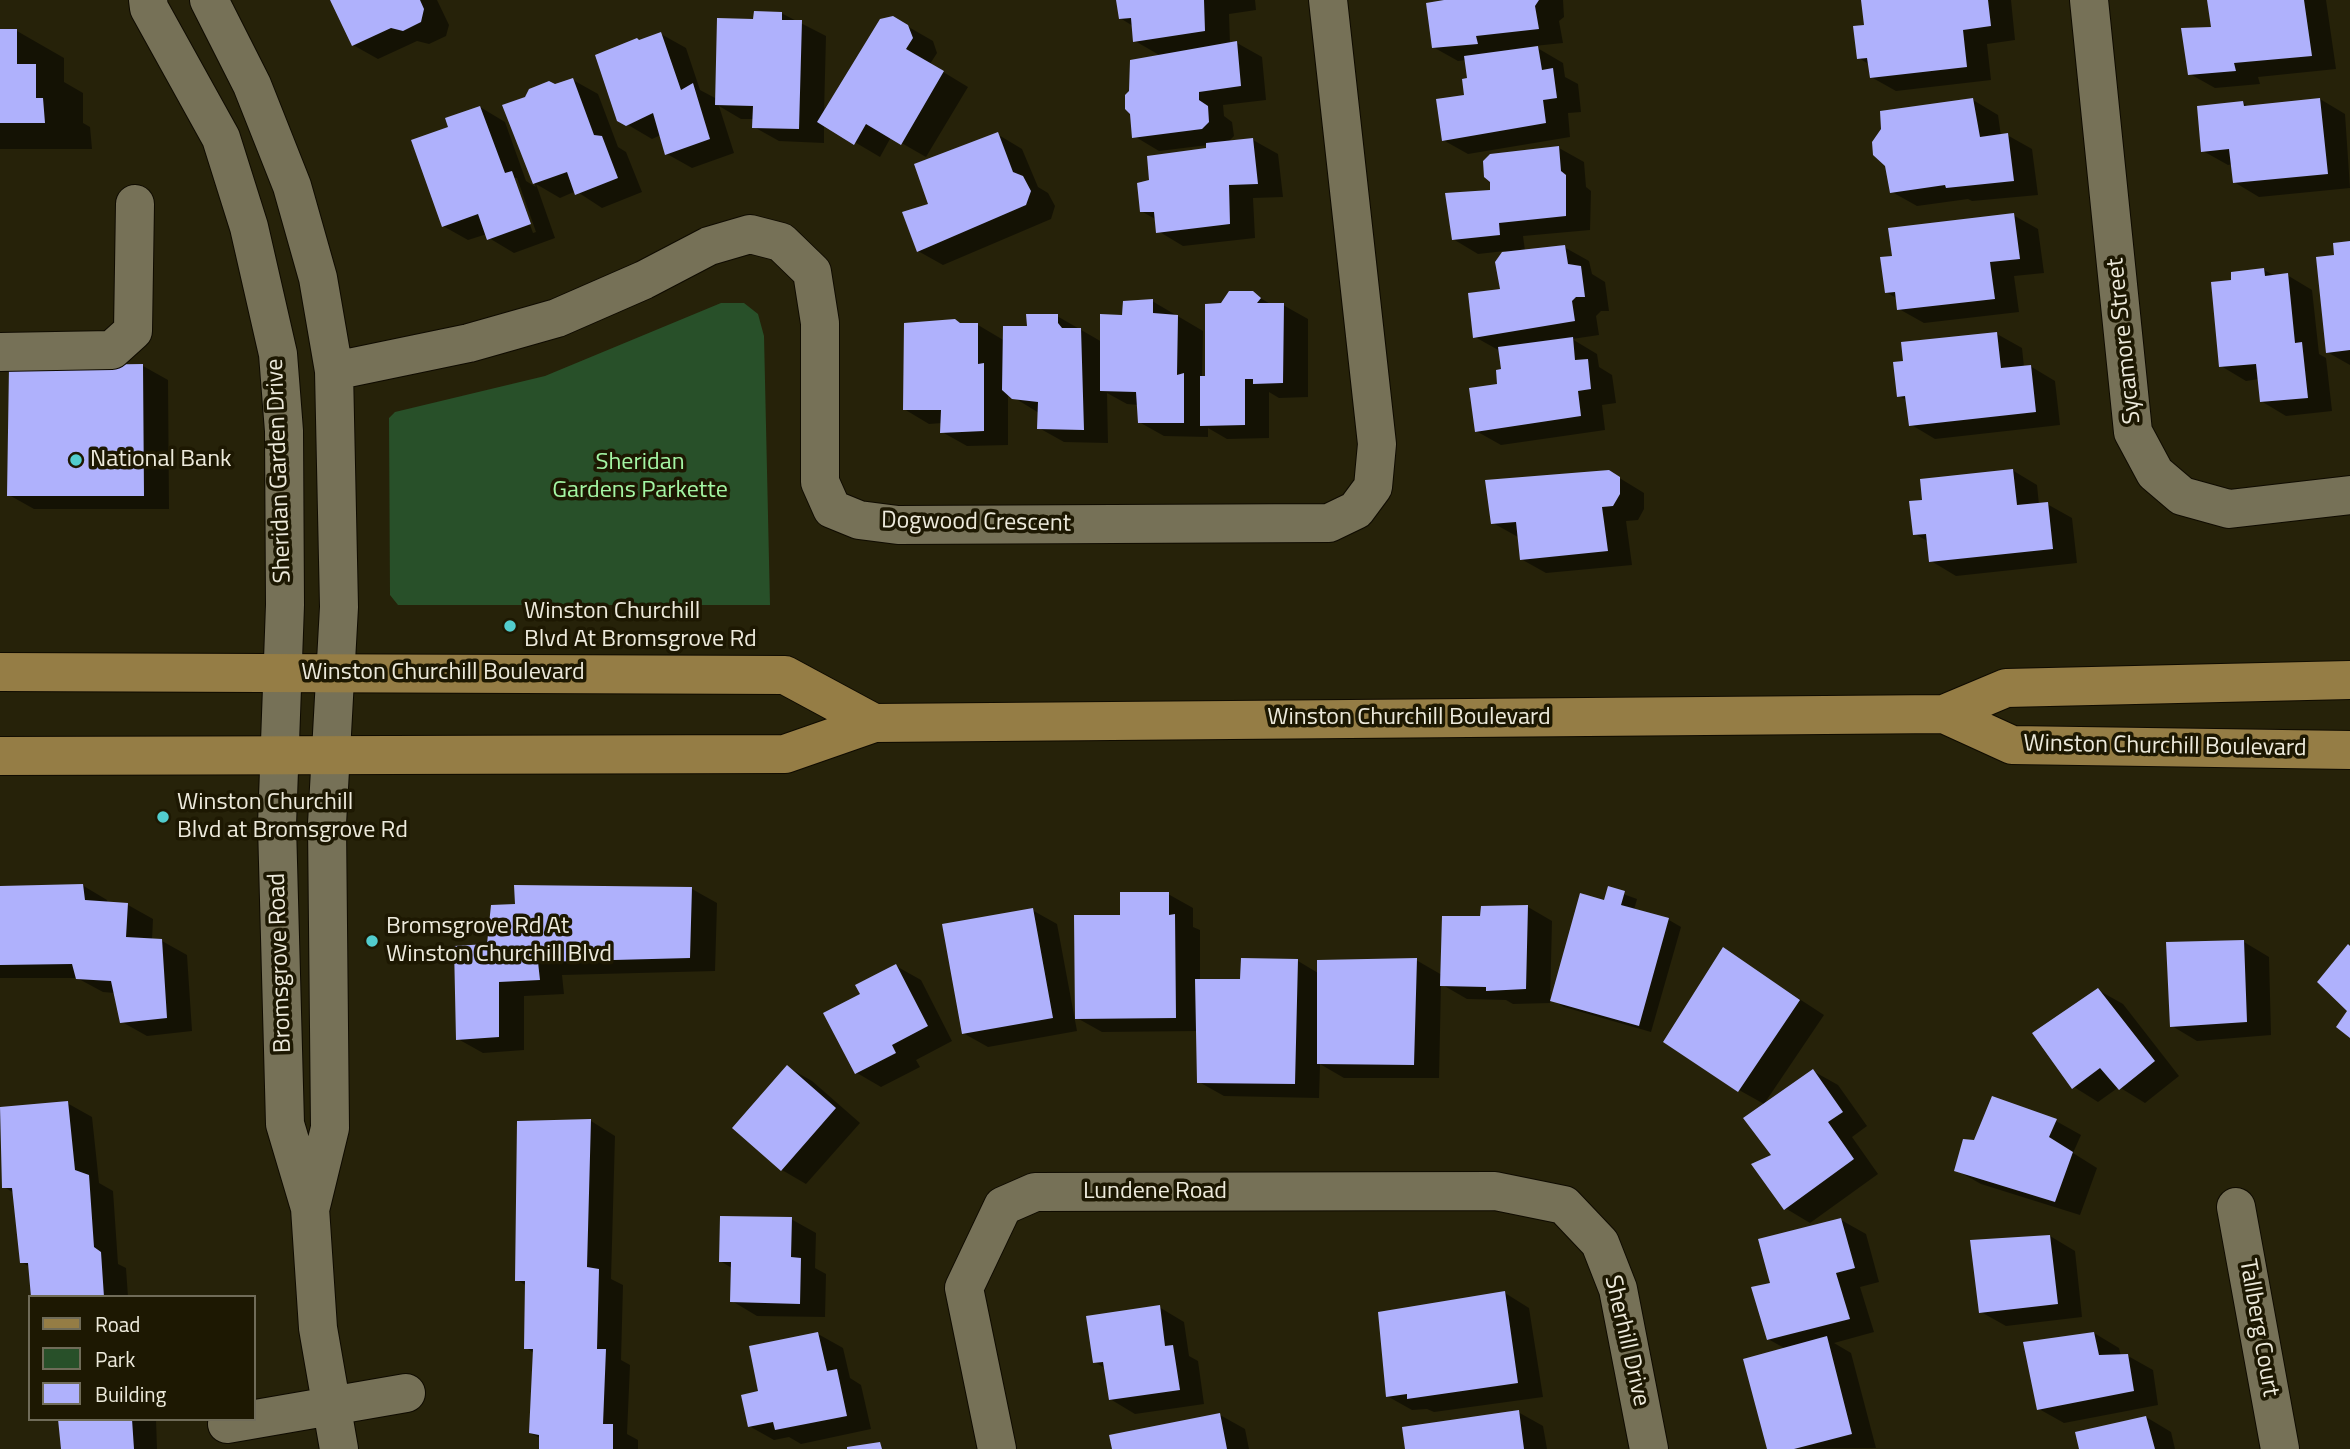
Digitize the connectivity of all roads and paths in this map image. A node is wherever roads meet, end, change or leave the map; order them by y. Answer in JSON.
{"nodes":[{"id":1,"x":148,"y":0,"type":"edge"},
{"id":2,"x":208,"y":0,"type":"edge"},
{"id":3,"x":1328,"y":0,"type":"edge"},
{"id":4,"x":2089,"y":0,"type":"edge"},
{"id":5,"x":135,"y":204,"type":"dead end"},
{"id":6,"x":0,"y":352,"type":"edge"},
{"id":7,"x":334,"y":371,"type":"junction"},
{"id":8,"x":2350,"y":495,"type":"edge"},
{"id":9,"x":0,"y":672,"type":"edge"},
{"id":10,"x":282,"y":673,"type":"junction"},
{"id":11,"x":335,"y":673,"type":"junction"},
{"id":12,"x":2350,"y":680,"type":"edge"},
{"id":13,"x":1944,"y":715,"type":"junction"},
{"id":14,"x":873,"y":723,"type":"junction"},
{"id":15,"x":2350,"y":750,"type":"edge"},
{"id":16,"x":279,"y":755,"type":"junction"},
{"id":17,"x":0,"y":756,"type":"edge"},
{"id":18,"x":331,"y":756,"type":"junction"},
{"id":19,"x":1564,"y":1206,"type":"joint"},
{"id":20,"x":2236,"y":1207,"type":"dead end"},
{"id":21,"x":310,"y":1208,"type":"junction"},
{"id":22,"x":406,"y":1393,"type":"dead end"},
{"id":23,"x":331,"y":1407,"type":"junction"},
{"id":24,"x":256,"y":1419,"type":"edge"},
{"id":25,"x":245,"y":1421,"type":"edge"},
{"id":26,"x":227,"y":1424,"type":"dead end"},
{"id":27,"x":339,"y":1449,"type":"edge"},
{"id":28,"x":996,"y":1449,"type":"edge"},
{"id":29,"x":1649,"y":1449,"type":"edge"},
{"id":30,"x":2280,"y":1449,"type":"edge"}],
"edges":[{"from":1,"to":10,"type":"street","name":"Sheridan Garden Drive"},
{"from":2,"to":7,"type":"street"},
{"from":3,"to":7,"type":"street","name":"Dogwood Crescent"},
{"from":4,"to":8,"type":"street","name":"Sycamore Street"},
{"from":5,"to":6,"type":"street"},
{"from":7,"to":11,"type":"street"},
{"from":9,"to":10,"type":"main road","name":"Winston Churchill Boulevard"},
{"from":10,"to":11,"type":"main road","name":"Winston Churchill Boulevard"},
{"from":10,"to":16,"type":"street","name":"Bromsgrove Road"},
{"from":11,"to":14,"type":"main road","name":"Winston Churchill Boulevard"},
{"from":11,"to":18,"type":"street","name":"Bromsgrove Road"},
{"from":12,"to":13,"type":"main road","name":"Winston Churchill Boulevard"},
{"from":13,"to":14,"type":"main road","name":"Winston Churchill Boulevard"},
{"from":13,"to":15,"type":"main road","name":"Winston Churchill Boulevard"},
{"from":14,"to":18,"type":"main road","name":"Winston Churchill Boulevard"},
{"from":16,"to":17,"type":"main road","name":"Winston Churchill Boulevard"},
{"from":16,"to":18,"type":"main road","name":"Winston Churchill Boulevard"},
{"from":16,"to":21,"type":"street","name":"Bromsgrove Road"},
{"from":18,"to":21,"type":"street","name":"Bromsgrove Road"},
{"from":19,"to":28,"type":"street","name":"Lundene Road"},
{"from":19,"to":29,"type":"street","name":"Sherhill Drive"},
{"from":20,"to":30,"type":"street","name":"Tallberg Court"},
{"from":21,"to":23,"type":"street","name":"Bromsgrove Road"},
{"from":22,"to":23,"type":"street"},
{"from":23,"to":24,"type":"street"},
{"from":23,"to":27,"type":"street","name":"Bromsgrove Road"},
{"from":25,"to":26,"type":"street"}]}
